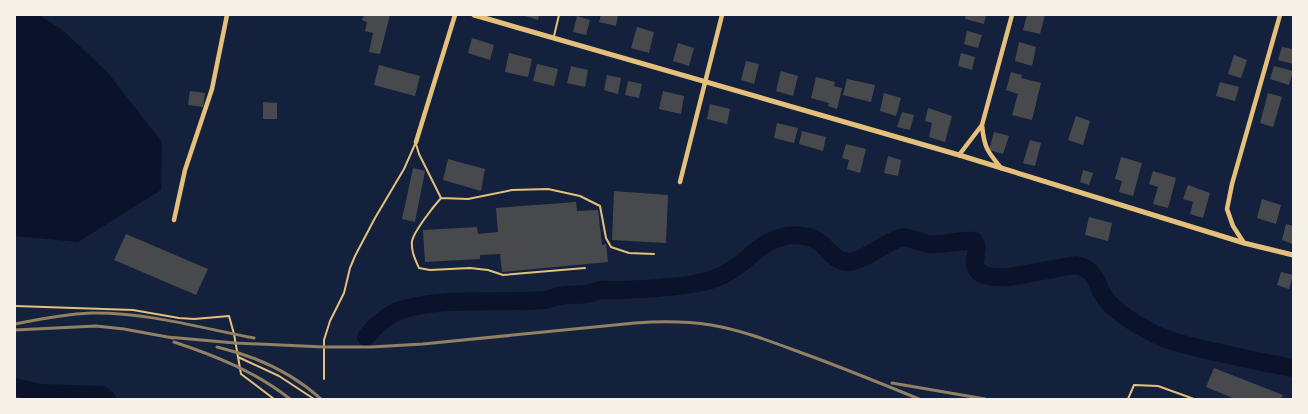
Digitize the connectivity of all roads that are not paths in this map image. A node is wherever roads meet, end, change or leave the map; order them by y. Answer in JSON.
{"nodes":[{"id":1,"x":227,"y":15,"type":"edge"},
{"id":2,"x":455,"y":15,"type":"edge"},
{"id":3,"x":474,"y":15,"type":"edge"},
{"id":4,"x":559,"y":15,"type":"edge"},
{"id":5,"x":722,"y":15,"type":"edge"},
{"id":6,"x":1012,"y":15,"type":"edge"},
{"id":7,"x":1280,"y":15,"type":"edge"},
{"id":8,"x":554,"y":38,"type":"junction"},
{"id":9,"x":706,"y":82,"type":"junction"},
{"id":10,"x":982,"y":125,"type":"junction"},
{"id":11,"x":416,"y":142,"type":"junction"},
{"id":12,"x":960,"y":155,"type":"junction"},
{"id":13,"x":1001,"y":168,"type":"junction"},
{"id":14,"x":680,"y":182,"type":"dead end"},
{"id":15,"x":441,"y":198,"type":"junction"},
{"id":16,"x":174,"y":220,"type":"dead end"},
{"id":17,"x":1244,"y":243,"type":"junction"},
{"id":18,"x":654,"y":254,"type":"dead end"},
{"id":19,"x":1293,"y":255,"type":"edge"},
{"id":20,"x":585,"y":268,"type":"dead end"},
{"id":21,"x":324,"y":379,"type":"dead end"},
{"id":22,"x":1128,"y":399,"type":"edge"},
{"id":23,"x":1194,"y":399,"type":"edge"}],
"edges":[{"from":1,"to":16,"type":"street"},
{"from":2,"to":11,"type":"street"},
{"from":3,"to":8,"type":"street"},
{"from":4,"to":8,"type":"lane"},
{"from":5,"to":9,"type":"street"},
{"from":6,"to":10,"type":"street"},
{"from":7,"to":17,"type":"street"},
{"from":8,"to":9,"type":"street"},
{"from":9,"to":12,"type":"street"},
{"from":9,"to":14,"type":"street"},
{"from":10,"to":12,"type":"street"},
{"from":10,"to":13,"type":"street"},
{"from":11,"to":15,"type":"lane"},
{"from":11,"to":21,"type":"lane"},
{"from":12,"to":13,"type":"street"},
{"from":13,"to":17,"type":"street"},
{"from":15,"to":18,"type":"lane"},
{"from":15,"to":20,"type":"lane"},
{"from":17,"to":19,"type":"street"},
{"from":22,"to":23,"type":"lane"}]}
